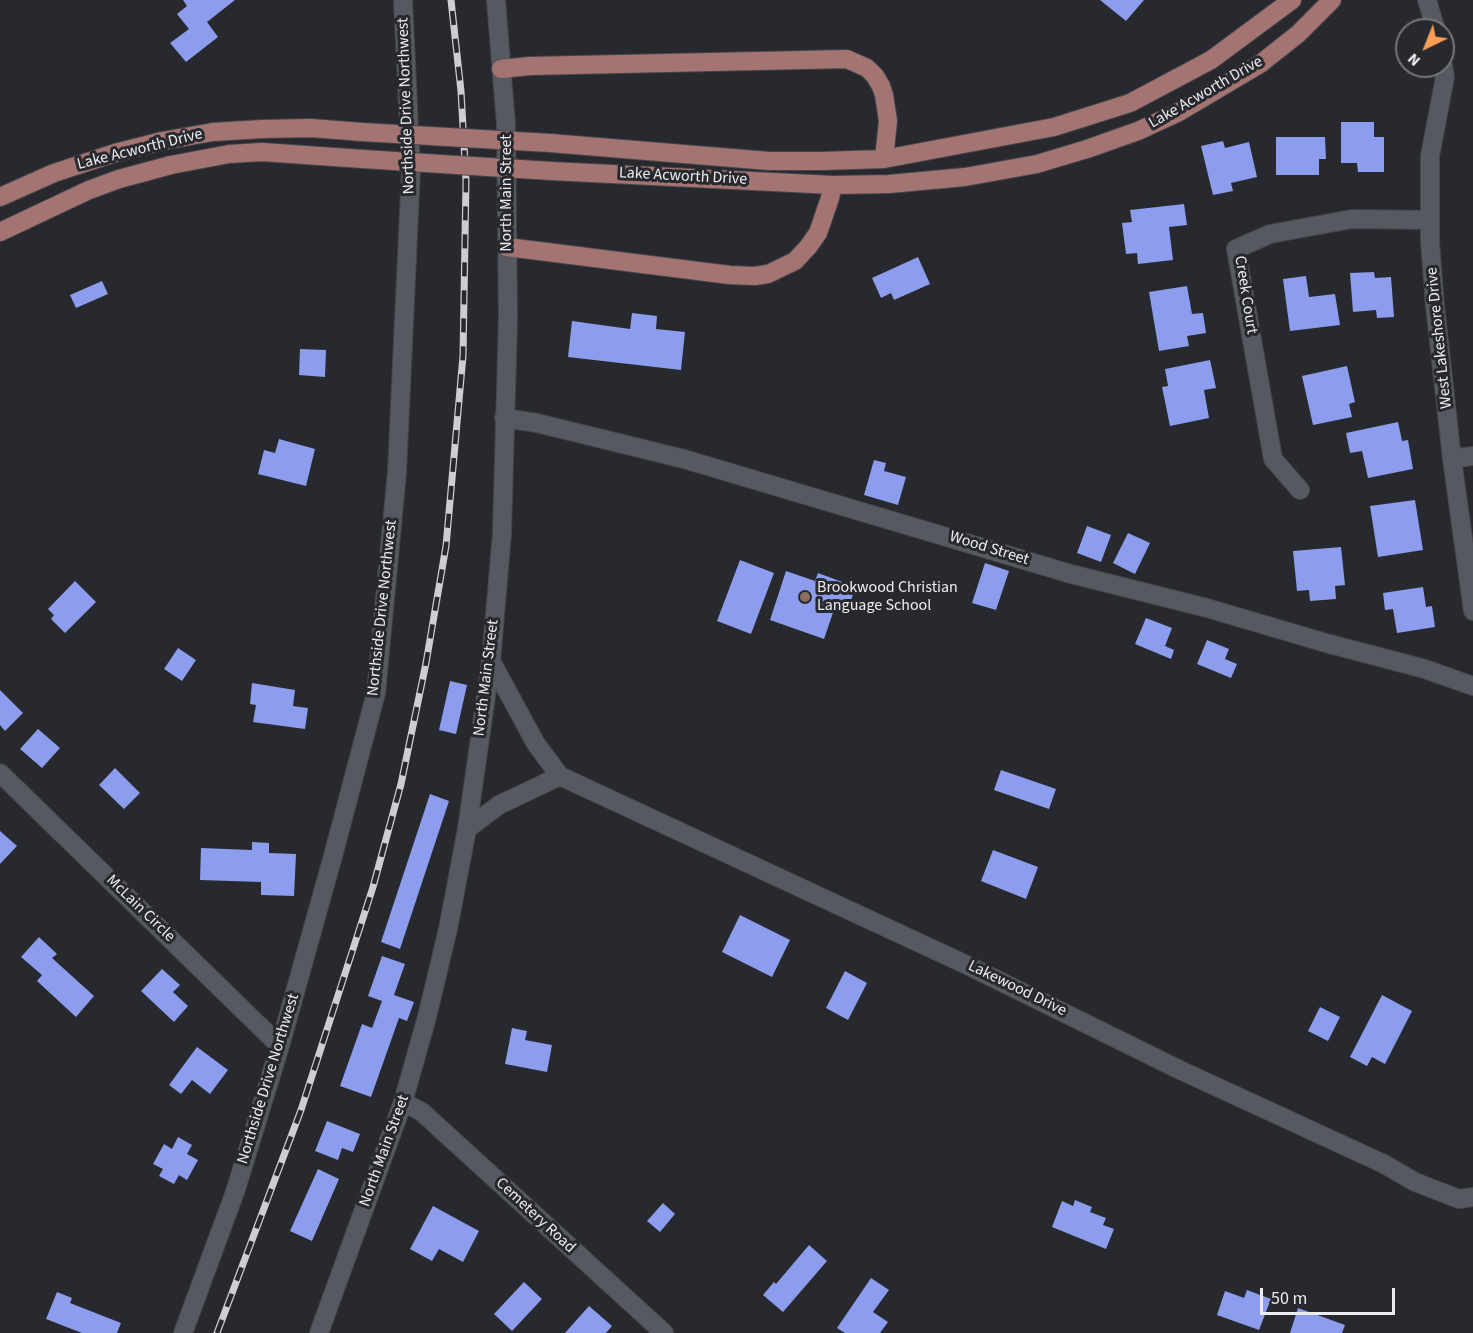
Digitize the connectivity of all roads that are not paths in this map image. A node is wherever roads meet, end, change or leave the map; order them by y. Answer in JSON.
{"nodes":[{"id":1,"x":403,"y":0,"type":"edge"},
{"id":2,"x":496,"y":0,"type":"edge"},
{"id":3,"x":1292,"y":0,"type":"edge"},
{"id":4,"x":1332,"y":0,"type":"edge"},
{"id":5,"x":1427,"y":0,"type":"edge"},
{"id":6,"x":1432,"y":18,"type":"edge"},
{"id":7,"x":501,"y":69,"type":"junction"},
{"id":8,"x":1445,"y":78,"type":"edge"},
{"id":9,"x":884,"y":159,"type":"junction"},
{"id":10,"x":833,"y":185,"type":"junction"},
{"id":11,"x":0,"y":197,"type":"edge"},
{"id":12,"x":1430,"y":220,"type":"junction"},
{"id":13,"x":0,"y":232,"type":"edge"},
{"id":14,"x":507,"y":247,"type":"junction"},
{"id":15,"x":504,"y":418,"type":"junction"},
{"id":16,"x":1473,"y":456,"type":"edge"},
{"id":17,"x":1452,"y":459,"type":"junction"},
{"id":18,"x":1300,"y":490,"type":"dead end"},
{"id":19,"x":1473,"y":611,"type":"edge"},
{"id":20,"x":491,"y":661,"type":"junction"},
{"id":21,"x":1473,"y":686,"type":"edge"},
{"id":22,"x":0,"y":773,"type":"edge"},
{"id":23,"x":560,"y":776,"type":"junction"},
{"id":24,"x":467,"y":829,"type":"junction"},
{"id":25,"x":280,"y":1046,"type":"junction"},
{"id":26,"x":403,"y":1102,"type":"junction"},
{"id":27,"x":1473,"y":1197,"type":"edge"},
{"id":28,"x":660,"y":1332,"type":"edge"},
{"id":29,"x":183,"y":1333,"type":"edge"},
{"id":30,"x":319,"y":1333,"type":"edge"}],
"edges":[{"from":1,"to":25,"type":"street","name":"Northside Drive Northwest"},
{"from":2,"to":7,"type":"street","name":"North Main Street"},
{"from":3,"to":9,"type":"main road","name":"Lake Acworth Drive"},
{"from":4,"to":10,"type":"main road","name":"Lake Acworth Drive"},
{"from":5,"to":6,"type":"street"},
{"from":7,"to":9,"type":"main road"},
{"from":7,"to":14,"type":"street","name":"North Main Street"},
{"from":8,"to":12,"type":"street","name":"West Lakeshore Drive"},
{"from":9,"to":11,"type":"main road","name":"Lake Acworth Drive","bridge":true},
{"from":10,"to":13,"type":"main road","name":"Lake Acworth Drive","bridge":true},
{"from":10,"to":14,"type":"main road"},
{"from":12,"to":17,"type":"street","name":"West Lakeshore Drive"},
{"from":12,"to":18,"type":"street","name":"Creek Court"},
{"from":14,"to":15,"type":"street","name":"North Main Street"},
{"from":15,"to":20,"type":"street","name":"North Main Street"},
{"from":15,"to":21,"type":"street","name":"Wood Street"},
{"from":16,"to":17,"type":"street"},
{"from":17,"to":19,"type":"street","name":"West Lakeshore Drive"},
{"from":20,"to":23,"type":"street","name":"Lakewood Drive"},
{"from":20,"to":24,"type":"street","name":"North Main Street"},
{"from":22,"to":25,"type":"street","name":"McLain Circle"},
{"from":23,"to":24,"type":"street"},
{"from":23,"to":27,"type":"street","name":"Lakewood Drive"},
{"from":24,"to":26,"type":"street","name":"North Main Street"},
{"from":25,"to":29,"type":"street","name":"Northside Drive Northwest"},
{"from":26,"to":28,"type":"street","name":"Cemetery Road"},
{"from":26,"to":30,"type":"street","name":"North Main Street"}]}
